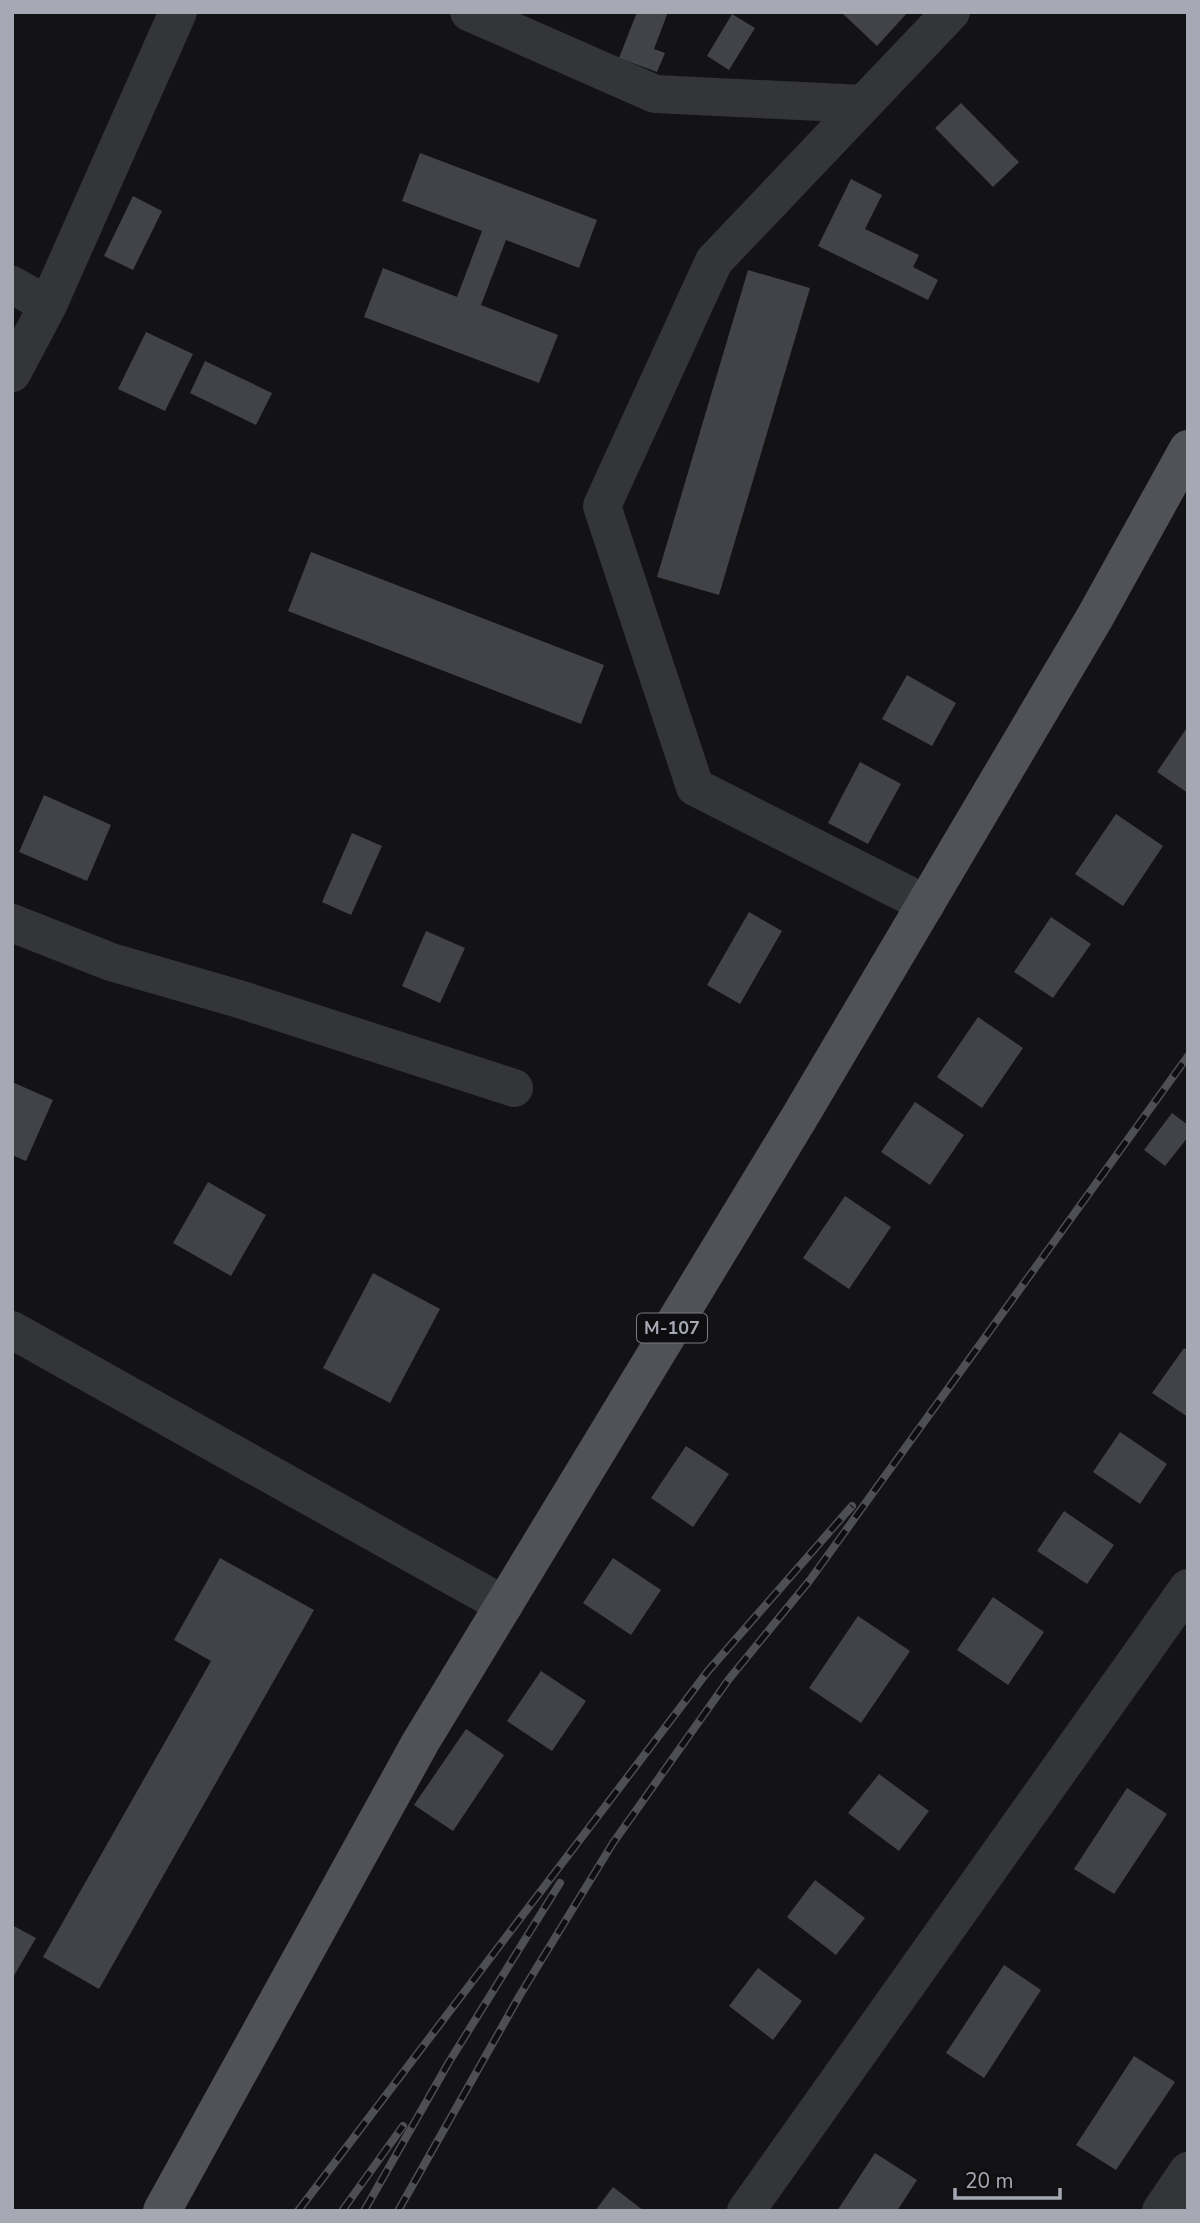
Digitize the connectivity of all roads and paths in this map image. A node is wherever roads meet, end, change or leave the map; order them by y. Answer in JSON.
{"nodes":[{"id":1,"x":178,"y":12,"type":"edge"},
{"id":2,"x":469,"y":12,"type":"edge"},
{"id":3,"x":951,"y":12,"type":"edge"},
{"id":4,"x":863,"y":104,"type":"junction"},
{"id":5,"x":12,"y":285,"type":"edge"},
{"id":6,"x":48,"y":305,"type":"junction"},
{"id":7,"x":12,"y":373,"type":"edge"},
{"id":8,"x":1188,"y":449,"type":"edge"},
{"id":9,"x":926,"y":904,"type":"junction"},
{"id":10,"x":12,"y":923,"type":"edge"},
{"id":11,"x":514,"y":1088,"type":"dead end"},
{"id":12,"x":12,"y":1330,"type":"edge"},
{"id":13,"x":1188,"y":1588,"type":"edge"},
{"id":14,"x":503,"y":1605,"type":"junction"},
{"id":15,"x":1188,"y":2171,"type":"edge"},
{"id":16,"x":162,"y":2211,"type":"edge"},
{"id":17,"x":746,"y":2211,"type":"edge"},
{"id":18,"x":1161,"y":2211,"type":"edge"}],
"edges":[{"from":1,"to":6,"type":"street"},
{"from":2,"to":4,"type":"street"},
{"from":3,"to":4,"type":"street"},
{"from":4,"to":9,"type":"street"},
{"from":5,"to":6,"type":"street"},
{"from":6,"to":7,"type":"street"},
{"from":8,"to":9,"type":"main road","number":"М-107"},
{"from":9,"to":14,"type":"main road","number":"М-107"},
{"from":10,"to":11,"type":"street"},
{"from":12,"to":14,"type":"street"},
{"from":13,"to":17,"type":"street"},
{"from":14,"to":16,"type":"main road","number":"М-107"},
{"from":15,"to":18,"type":"street"}]}
